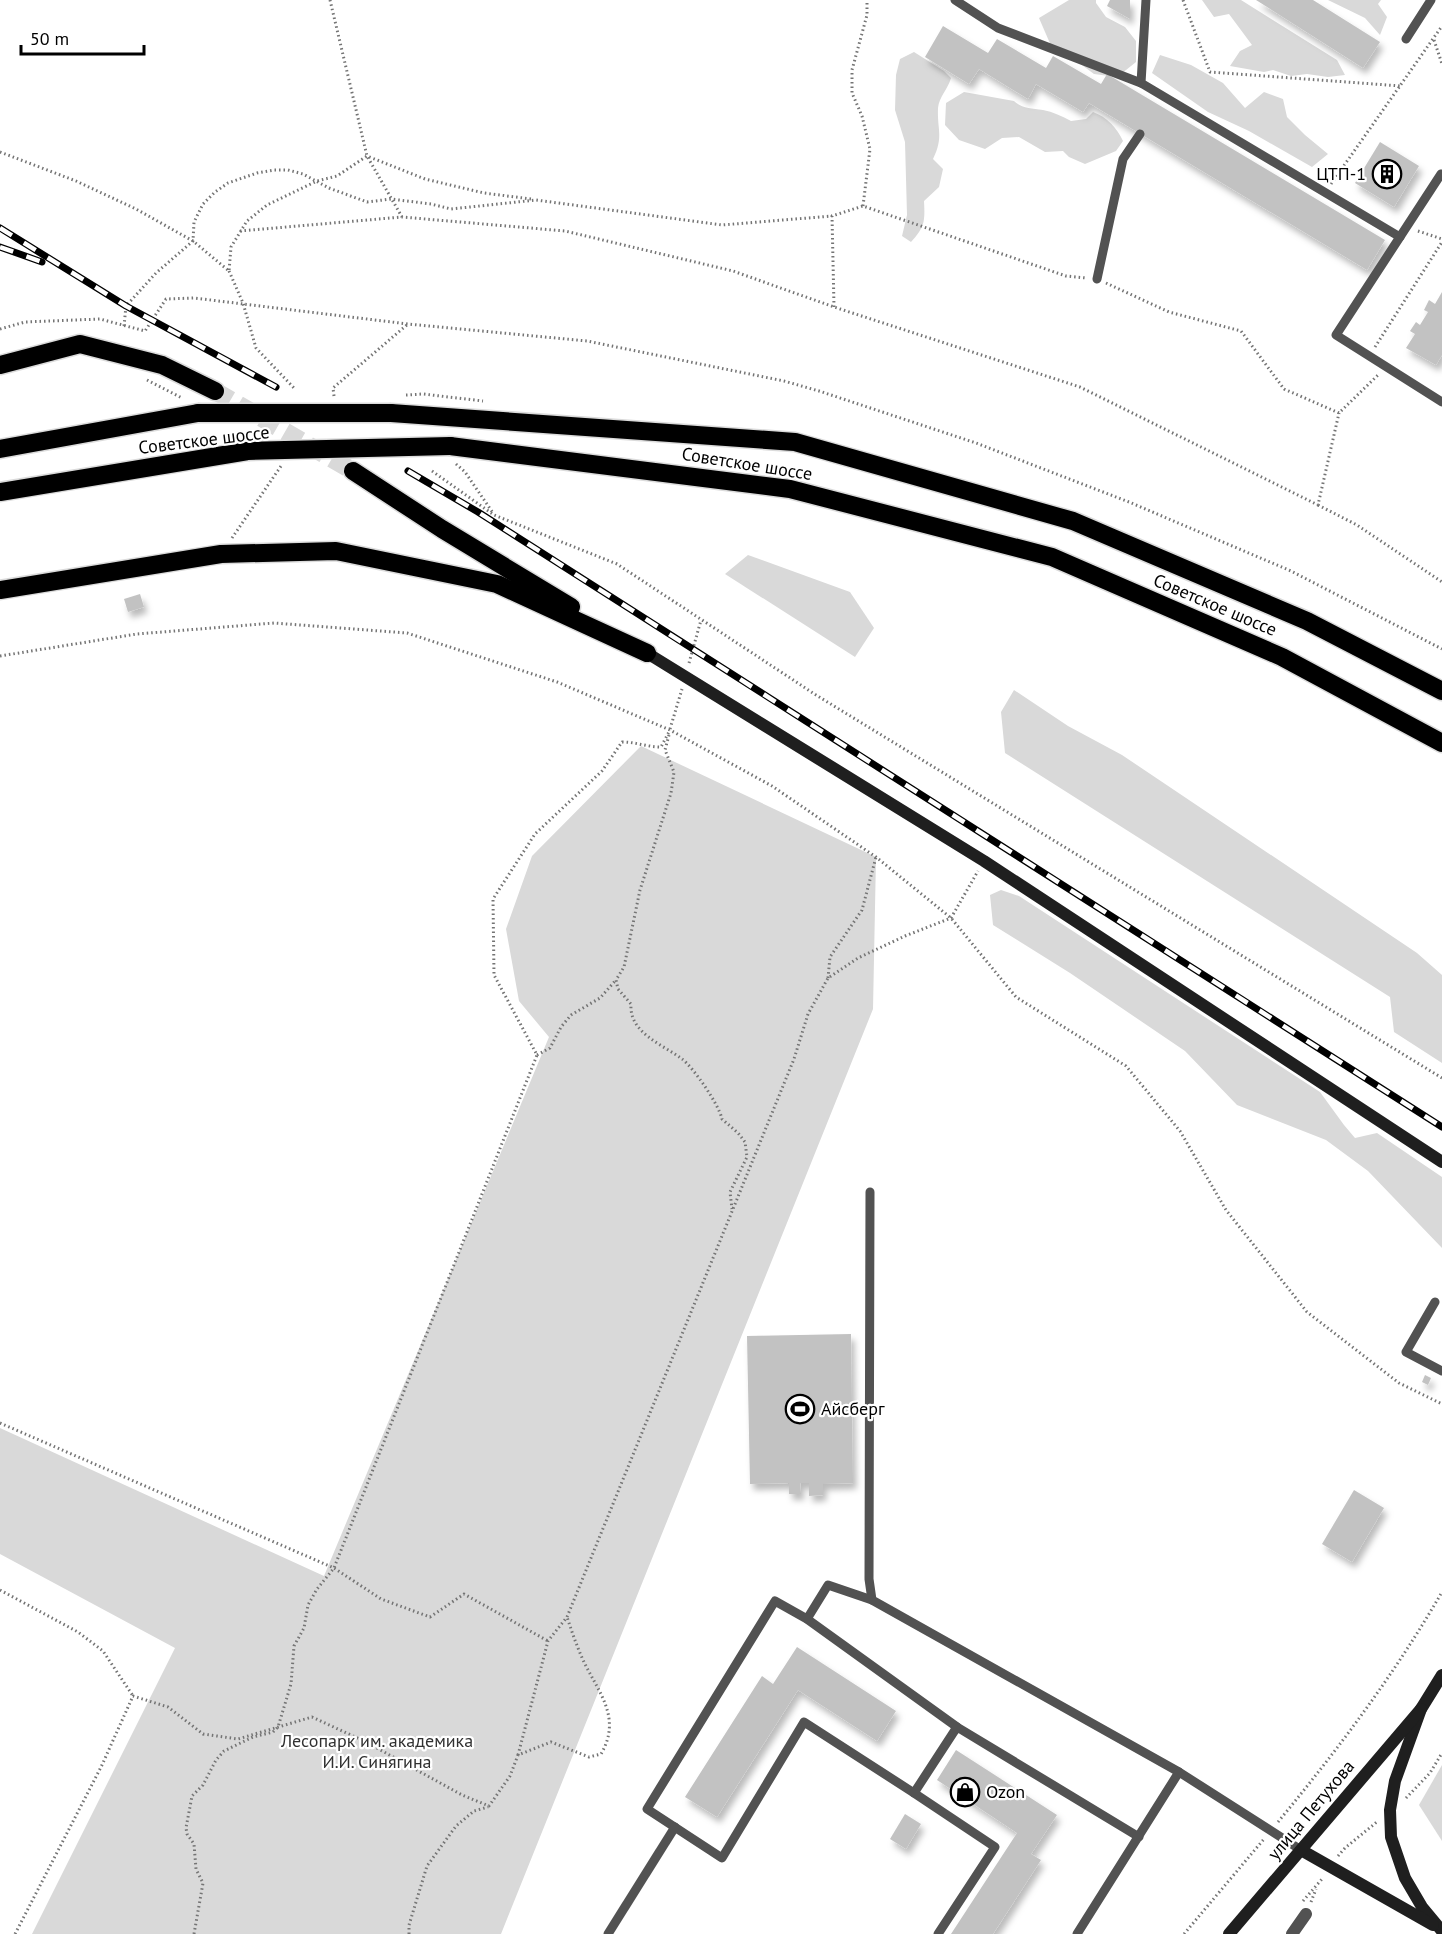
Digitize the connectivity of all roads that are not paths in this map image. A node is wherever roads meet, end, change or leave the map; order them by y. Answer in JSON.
{"nodes":[{"id":1,"x":955,"y":0,"type":"edge"},
{"id":2,"x":1146,"y":0,"type":"edge"},
{"id":3,"x":1431,"y":0,"type":"edge"},
{"id":4,"x":1406,"y":39,"type":"dead end"},
{"id":5,"x":1141,"y":83,"type":"junction"},
{"id":6,"x":1140,"y":134,"type":"dead end"},
{"id":7,"x":1441,"y":174,"type":"edge"},
{"id":8,"x":1400,"y":237,"type":"junction"},
{"id":9,"x":1097,"y":279,"type":"road end"},
{"id":10,"x":0,"y":364,"type":"edge"},
{"id":11,"x":215,"y":391,"type":"tunnel mouth"},
{"id":12,"x":1442,"y":402,"type":"edge"},
{"id":13,"x":0,"y":449,"type":"edge"},
{"id":14,"x":353,"y":471,"type":"tunnel mouth"},
{"id":15,"x":0,"y":492,"type":"edge"},
{"id":16,"x":0,"y":590,"type":"edge"},
{"id":17,"x":647,"y":653,"type":"junction"},
{"id":18,"x":1442,"y":692,"type":"edge"},
{"id":19,"x":1442,"y":743,"type":"edge"},
{"id":20,"x":1442,"y":1162,"type":"edge"},
{"id":21,"x":870,"y":1192,"type":"dead end"},
{"id":22,"x":1435,"y":1302,"type":"dead end"},
{"id":23,"x":1442,"y":1371,"type":"edge"},
{"id":24,"x":872,"y":1600,"type":"junction"},
{"id":25,"x":807,"y":1619,"type":"junction"},
{"id":26,"x":1442,"y":1676,"type":"edge"},
{"id":27,"x":1421,"y":1708,"type":"junction"},
{"id":28,"x":957,"y":1726,"type":"junction"},
{"id":29,"x":1179,"y":1772,"type":"junction"},
{"id":30,"x":914,"y":1793,"type":"junction"},
{"id":31,"x":675,"y":1827,"type":"junction"},
{"id":32,"x":1139,"y":1837,"type":"junction"},
{"id":33,"x":1301,"y":1850,"type":"junction"},
{"id":34,"x":1306,"y":1914,"type":"road end"},
{"id":35,"x":1440,"y":1929,"type":"edge"},
{"id":36,"x":608,"y":1934,"type":"edge"},
{"id":37,"x":938,"y":1934,"type":"edge"},
{"id":38,"x":1077,"y":1934,"type":"edge"},
{"id":39,"x":1229,"y":1934,"type":"edge"},
{"id":40,"x":1292,"y":1934,"type":"edge"}],
"edges":[{"from":1,"to":5,"type":"lane"},
{"from":2,"to":5,"type":"lane"},
{"from":3,"to":4,"type":"lane"},
{"from":5,"to":8,"type":"lane"},
{"from":6,"to":9,"type":"lane"},
{"from":7,"to":8,"type":"lane"},
{"from":8,"to":12,"type":"lane"},
{"from":10,"to":11,"type":"highway"},
{"from":13,"to":18,"type":"highway","name":"Советское шоссе","bridge":true},
{"from":14,"to":17,"type":"highway"},
{"from":15,"to":19,"type":"highway","name":"Советское шоссе","bridge":true},
{"from":16,"to":17,"type":"highway"},
{"from":17,"to":20,"type":"street"},
{"from":21,"to":24,"type":"lane"},
{"from":22,"to":23,"type":"lane"},
{"from":24,"to":25,"type":"lane"},
{"from":24,"to":29,"type":"lane"},
{"from":25,"to":28,"type":"lane"},
{"from":25,"to":31,"type":"lane"},
{"from":26,"to":27,"type":"street"},
{"from":27,"to":33,"type":"street","name":"улица Петухова"},
{"from":27,"to":35,"type":"street"},
{"from":28,"to":30,"type":"lane"},
{"from":28,"to":32,"type":"lane"},
{"from":29,"to":32,"type":"lane"},
{"from":29,"to":33,"type":"lane"},
{"from":30,"to":31,"type":"lane"},
{"from":30,"to":37,"type":"lane"},
{"from":31,"to":36,"type":"lane"},
{"from":32,"to":38,"type":"lane"},
{"from":33,"to":35,"type":"street"},
{"from":33,"to":39,"type":"street","name":"улица Петухова"},
{"from":34,"to":40,"type":"street"}]}
